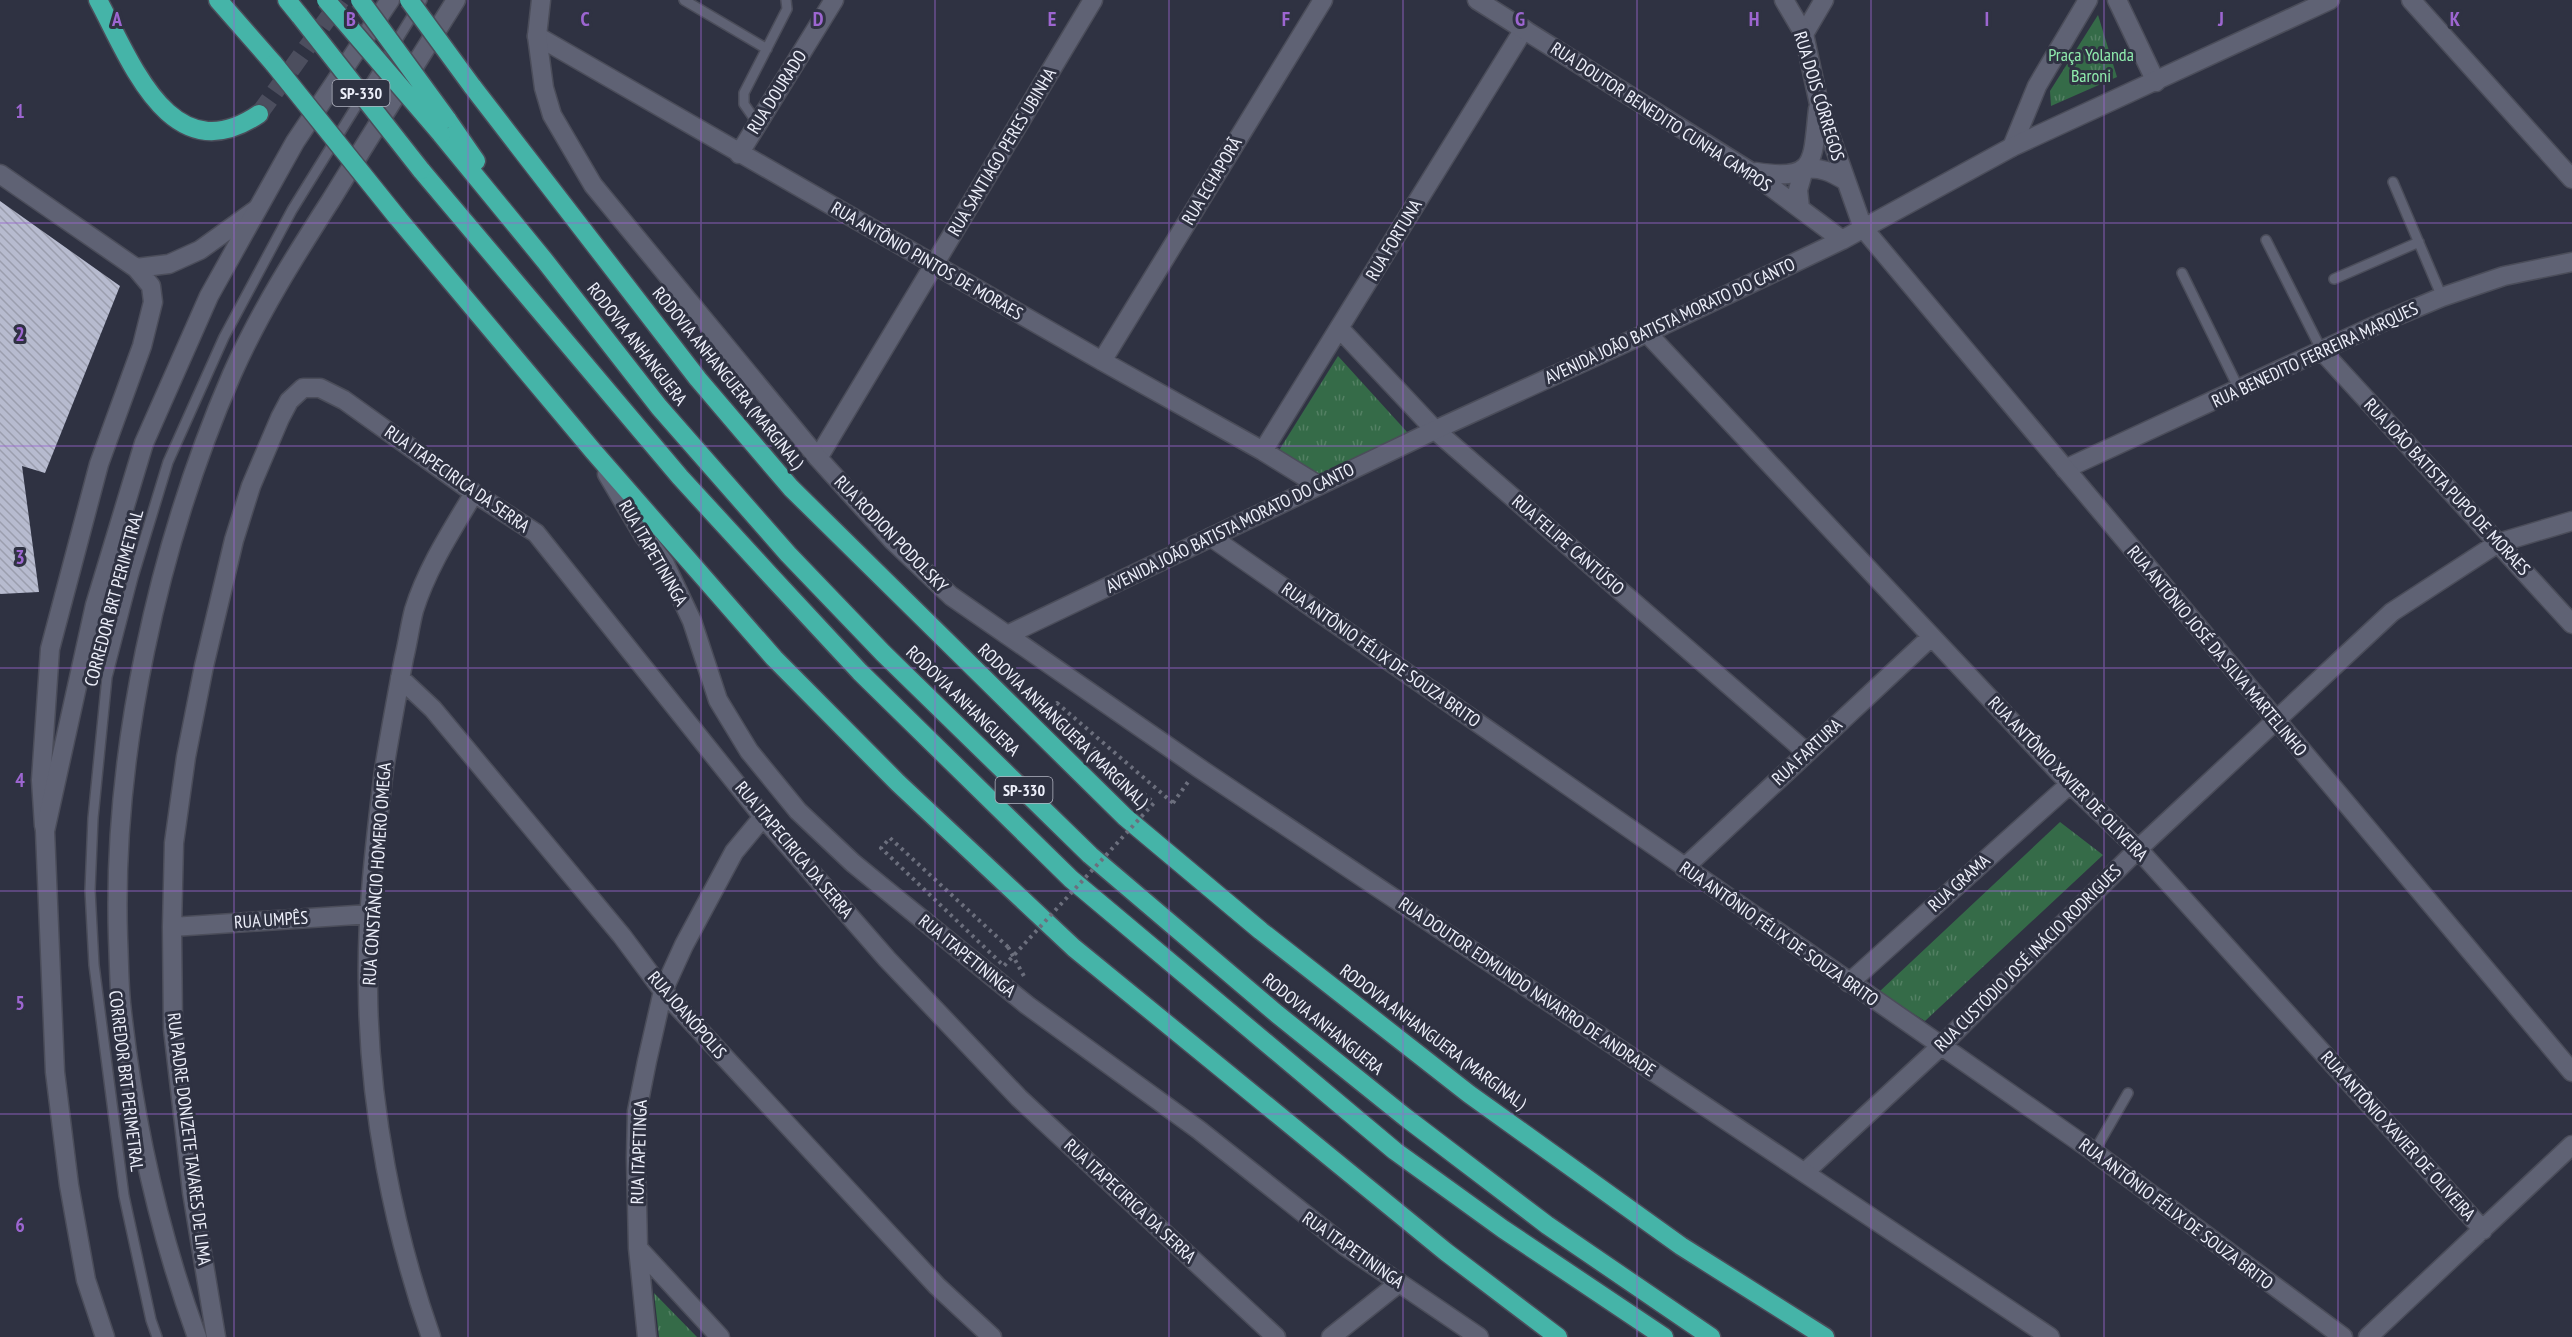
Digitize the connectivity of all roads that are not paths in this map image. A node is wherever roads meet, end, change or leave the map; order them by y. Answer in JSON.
{"nodes":[{"id":1,"x":98,"y":0,"type":"edge"},
{"id":2,"x":218,"y":0,"type":"edge"},
{"id":3,"x":287,"y":0,"type":"edge"},
{"id":4,"x":326,"y":0,"type":"edge"},
{"id":5,"x":360,"y":0,"type":"edge"},
{"id":6,"x":390,"y":0,"type":"edge"},
{"id":7,"x":409,"y":0,"type":"edge"},
{"id":8,"x":422,"y":0,"type":"edge"},
{"id":9,"x":456,"y":0,"type":"edge"},
{"id":10,"x":541,"y":0,"type":"edge"},
{"id":11,"x":684,"y":0,"type":"edge"},
{"id":12,"x":786,"y":0,"type":"edge"},
{"id":13,"x":834,"y":0,"type":"edge"},
{"id":14,"x":1093,"y":0,"type":"edge"},
{"id":15,"x":1323,"y":0,"type":"edge"},
{"id":16,"x":1477,"y":0,"type":"edge"},
{"id":17,"x":1784,"y":0,"type":"edge"},
{"id":18,"x":1824,"y":0,"type":"edge"},
{"id":19,"x":2088,"y":0,"type":"edge"},
{"id":20,"x":2117,"y":0,"type":"edge"},
{"id":21,"x":2330,"y":0,"type":"edge"},
{"id":22,"x":2411,"y":0,"type":"edge"},
{"id":23,"x":1524,"y":28,"type":"junction"},
{"id":24,"x":1804,"y":34,"type":"junction"},
{"id":25,"x":537,"y":36,"type":"junction"},
{"id":26,"x":767,"y":49,"type":"junction"},
{"id":27,"x":2156,"y":82,"type":"junction"},
{"id":28,"x":1819,"y":104,"type":"junction"},
{"id":29,"x":259,"y":114,"type":"tunnel mouth"},
{"id":30,"x":758,"y":123,"type":"junction"},
{"id":31,"x":444,"y":127,"type":"junction"},
{"id":32,"x":2012,"y":147,"type":"junction"},
{"id":33,"x":739,"y":154,"type":"junction"},
{"id":34,"x":1804,"y":169,"type":"junction"},
{"id":35,"x":1751,"y":171,"type":"junction"},
{"id":36,"x":0,"y":174,"type":"edge"},
{"id":37,"x":2572,"y":179,"type":"edge"},
{"id":38,"x":1846,"y":181,"type":"junction"},
{"id":39,"x":2393,"y":182,"type":"dead end"},
{"id":40,"x":1800,"y":208,"type":"junction"},
{"id":41,"x":257,"y":209,"type":"junction"},
{"id":42,"x":1863,"y":228,"type":"junction"},
{"id":43,"x":1842,"y":240,"type":"junction"},
{"id":44,"x":2266,"y":240,"type":"dead end"},
{"id":45,"x":2419,"y":242,"type":"junction"},
{"id":46,"x":2572,"y":262,"type":"edge"},
{"id":47,"x":934,"y":264,"type":"junction"},
{"id":48,"x":136,"y":268,"type":"junction"},
{"id":49,"x":2182,"y":273,"type":"dead end"},
{"id":50,"x":2334,"y":279,"type":"dead end"},
{"id":51,"x":2442,"y":297,"type":"junction"},
{"id":52,"x":1340,"y":329,"type":"junction"},
{"id":53,"x":1647,"y":333,"type":"junction"},
{"id":54,"x":2322,"y":351,"type":"junction"},
{"id":55,"x":1102,"y":362,"type":"junction"},
{"id":56,"x":303,"y":388,"type":"joint"},
{"id":57,"x":2239,"y":389,"type":"junction"},
{"id":58,"x":1435,"y":430,"type":"junction"},
{"id":59,"x":1263,"y":451,"type":"junction"},
{"id":60,"x":594,"y":452,"type":"junction"},
{"id":61,"x":818,"y":458,"type":"junction"},
{"id":62,"x":2065,"y":469,"type":"junction"},
{"id":63,"x":1318,"y":485,"type":"junction"},
{"id":64,"x":474,"y":493,"type":"junction"},
{"id":65,"x":2572,"y":521,"type":"edge"},
{"id":66,"x":1211,"y":537,"type":"junction"},
{"id":67,"x":2498,"y":543,"type":"junction"},
{"id":68,"x":2572,"y":624,"type":"edge"},
{"id":69,"x":1007,"y":635,"type":"junction"},
{"id":70,"x":1931,"y":637,"type":"junction"},
{"id":71,"x":400,"y":678,"type":"junction"},
{"id":72,"x":2275,"y":720,"type":"junction"},
{"id":73,"x":1806,"y":752,"type":"junction"},
{"id":74,"x":2070,"y":784,"type":"junction"},
{"id":75,"x":763,"y":817,"type":"junction"},
{"id":76,"x":45,"y":831,"type":"junction"},
{"id":77,"x":2138,"y":849,"type":"junction"},
{"id":78,"x":1684,"y":868,"type":"junction"},
{"id":79,"x":371,"y":914,"type":"junction"},
{"id":80,"x":172,"y":927,"type":"junction"},
{"id":81,"x":1849,"y":983,"type":"junction"},
{"id":82,"x":663,"y":991,"type":"junction"},
{"id":83,"x":1942,"y":1045,"type":"junction"},
{"id":84,"x":2572,"y":1072,"type":"edge"},
{"id":85,"x":2128,"y":1093,"type":"dead end"},
{"id":86,"x":2572,"y":1145,"type":"edge"},
{"id":87,"x":2094,"y":1152,"type":"junction"},
{"id":88,"x":1805,"y":1172,"type":"junction"},
{"id":89,"x":1503,"y":1229,"type":"junction"},
{"id":90,"x":2483,"y":1230,"type":"junction"},
{"id":91,"x":638,"y":1248,"type":"junction"},
{"id":92,"x":1399,"y":1283,"type":"junction"},
{"id":93,"x":105,"y":1337,"type":"edge"},
{"id":94,"x":157,"y":1337,"type":"edge"},
{"id":95,"x":197,"y":1337,"type":"edge"},
{"id":96,"x":216,"y":1337,"type":"edge"},
{"id":97,"x":431,"y":1337,"type":"edge"},
{"id":98,"x":648,"y":1337,"type":"edge"},
{"id":99,"x":720,"y":1337,"type":"edge"},
{"id":100,"x":992,"y":1337,"type":"edge"},
{"id":101,"x":1276,"y":1337,"type":"edge"},
{"id":102,"x":1331,"y":1337,"type":"edge"},
{"id":103,"x":1479,"y":1337,"type":"edge"},
{"id":104,"x":1558,"y":1337,"type":"edge"},
{"id":105,"x":1647,"y":1337,"type":"edge"},
{"id":106,"x":1664,"y":1337,"type":"edge"},
{"id":107,"x":1711,"y":1337,"type":"edge"},
{"id":108,"x":1826,"y":1337,"type":"edge"},
{"id":109,"x":2050,"y":1337,"type":"edge"},
{"id":110,"x":2343,"y":1337,"type":"edge"},
{"id":111,"x":2368,"y":1337,"type":"edge"}],
"edges":[{"from":1,"to":29,"type":"highway"},
{"from":2,"to":60,"type":"highway","bridge":true},
{"from":3,"to":89,"type":"highway","number":"SP-330","bridge":true},
{"from":4,"to":31,"type":"highway","name":"RODOVIA ANHANGUERA","number":"SP-330","bridge":true},
{"from":5,"to":31,"type":"highway","bridge":true},
{"from":6,"to":41,"type":"street"},
{"from":7,"to":108,"type":"highway","name":"RODOVIA ANHANGUERA (MARGINAL)","bridge":true},
{"from":8,"to":94,"type":"lane","name":"CORREDOR BRT PERIMETRAL"},
{"from":9,"to":95,"type":"street"},
{"from":10,"to":25,"type":"street","name":"RUA RODION PODOLSKY"},
{"from":11,"to":26,"type":"lane"},
{"from":12,"to":26,"type":"lane"},
{"from":13,"to":30,"type":"street","name":"RUA DOURADO"},
{"from":14,"to":47,"type":"street","name":"RUA SANTIAGO PERES UBINHA"},
{"from":15,"to":55,"type":"street","name":"RUA ECHAPORÃ"},
{"from":16,"to":23,"type":"street","name":"RUA DOUTOR BENEDITO CUNHA CAMPOS"},
{"from":17,"to":24,"type":"street","name":"RUA DOIS CÓRREGOS"},
{"from":18,"to":24,"type":"street"},
{"from":19,"to":32,"type":"street"},
{"from":20,"to":27,"type":"street"},
{"from":21,"to":27,"type":"street","name":"AVENIDA JOÃO BATISTA MORATO DO CANTO"},
{"from":22,"to":37,"type":"street"},
{"from":23,"to":35,"type":"street","name":"RUA DOUTOR BENEDITO CUNHA CAMPOS"},
{"from":23,"to":52,"type":"street","name":"RUA FORTUNA"},
{"from":24,"to":28,"type":"street","name":"RUA DOIS CÓRREGOS"},
{"from":25,"to":33,"type":"street","name":"RUA ANTÔNIO PINTOS DE MORAES"},
{"from":25,"to":61,"type":"street","name":"RUA RODION PODOLSKY"},
{"from":26,"to":30,"type":"lane"},
{"from":27,"to":32,"type":"street","name":"AVENIDA JOÃO BATISTA MORATO DO CANTO"},
{"from":28,"to":34,"type":"street"},
{"from":28,"to":38,"type":"street","name":"RUA DOIS CÓRREGOS"},
{"from":30,"to":33,"type":"street","name":"RUA DOURADO"},
{"from":31,"to":107,"type":"highway","name":"RODOVIA ANHANGUERA","number":"SP-330"},
{"from":32,"to":42,"type":"street","name":"AVENIDA JOÃO BATISTA MORATO DO CANTO"},
{"from":33,"to":47,"type":"street","name":"RUA ANTÔNIO PINTOS DE MORAES"},
{"from":34,"to":35,"type":"street"},
{"from":34,"to":38,"type":"street"},
{"from":34,"to":40,"type":"street"},
{"from":35,"to":40,"type":"street","name":"RUA DOUTOR BENEDITO CUNHA CAMPOS"},
{"from":36,"to":48,"type":"street"},
{"from":38,"to":42,"type":"street","name":"RUA DOIS CÓRREGOS"},
{"from":39,"to":45,"type":"lane"},
{"from":40,"to":43,"type":"street","name":"RUA DOUTOR BENEDITO CUNHA CAMPOS"},
{"from":41,"to":48,"type":"street"},
{"from":41,"to":76,"type":"street"},
{"from":42,"to":43,"type":"street","name":"AVENIDA JOÃO BATISTA MORATO DO CANTO"},
{"from":42,"to":62,"type":"street","name":"RUA ANTÔNIO JOSÉ DA SILVA MARTELINHO"},
{"from":43,"to":53,"type":"street","name":"AVENIDA JOÃO BATISTA MORATO DO CANTO"},
{"from":44,"to":54,"type":"lane"},
{"from":45,"to":50,"type":"lane"},
{"from":45,"to":51,"type":"lane"},
{"from":46,"to":51,"type":"street","name":"RUA BENEDITO FERREIRA MARQUES"},
{"from":47,"to":55,"type":"street","name":"RUA ANTÔNIO PINTOS DE MORAES"},
{"from":47,"to":61,"type":"street","name":"RUA SANTIAGO PERES UBINHA"},
{"from":48,"to":76,"type":"street"},
{"from":49,"to":57,"type":"lane"},
{"from":51,"to":54,"type":"street","name":"RUA BENEDITO FERREIRA MARQUES"},
{"from":52,"to":58,"type":"street","name":"RUA FELIPE CANTÚSIO"},
{"from":52,"to":59,"type":"street","name":"RUA FORTUNA"},
{"from":53,"to":58,"type":"street","name":"AVENIDA JOÃO BATISTA MORATO DO CANTO"},
{"from":53,"to":70,"type":"street","name":"RUA ANTÔNIO XAVIER DE OLIVEIRA"},
{"from":54,"to":57,"type":"street","name":"RUA BENEDITO FERREIRA MARQUES"},
{"from":54,"to":67,"type":"street","name":"RUA JOÃO BATISTA PUPO DE MORAES"},
{"from":55,"to":59,"type":"street","name":"RUA ANTÔNIO PINTOS DE MORAES"},
{"from":56,"to":64,"type":"street","name":"RUA ITAPECIRICA DA SERRA"},
{"from":56,"to":80,"type":"street","name":"RUA PADRE DONIZETE TAVARES DE LIMA"},
{"from":57,"to":62,"type":"street","name":"RUA BENEDITO FERREIRA MARQUES"},
{"from":58,"to":63,"type":"street","name":"AVENIDA JOÃO BATISTA MORATO DO CANTO"},
{"from":58,"to":73,"type":"street","name":"RUA FELIPE CANTÚSIO"},
{"from":59,"to":63,"type":"street","name":"RUA ANTÔNIO PINTOS DE MORAES"},
{"from":60,"to":92,"type":"street","name":"RUA ITAPETININGA"},
{"from":60,"to":104,"type":"highway"},
{"from":61,"to":69,"type":"street","name":"RUA RODION PODOLSKY"},
{"from":62,"to":72,"type":"street","name":"RUA ANTÔNIO JOSÉ DA SILVA MARTELINHO"},
{"from":63,"to":66,"type":"street","name":"AVENIDA JOÃO BATISTA MORATO DO CANTO"},
{"from":64,"to":71,"type":"street","name":"RUA CONSTÂNCIO HOMERO OMEGA"},
{"from":64,"to":75,"type":"street","name":"RUA ITAPECIRICA DA SERRA"},
{"from":65,"to":67,"type":"street","name":"RUA CUSTÓDIO JOSÉ INÁCIO RODRIGUES"},
{"from":66,"to":69,"type":"street","name":"AVENIDA JOÃO BATISTA MORATO DO CANTO"},
{"from":66,"to":78,"type":"street","name":"RUA ANTÔNIO FÉLIX DE SOUZA BRITO"},
{"from":67,"to":68,"type":"street","name":"RUA JOÃO BATISTA PUPO DE MORAES"},
{"from":67,"to":72,"type":"street","name":"RUA CUSTÓDIO JOSÉ INÁCIO RODRIGUES"},
{"from":69,"to":88,"type":"street","name":"RUA DOUTOR EDMUNDO NAVARRO DE ANDRADE"},
{"from":70,"to":73,"type":"street","name":"RUA FARTURA"},
{"from":70,"to":74,"type":"street","name":"RUA ANTÔNIO XAVIER DE OLIVEIRA"},
{"from":71,"to":79,"type":"street","name":"RUA CONSTÂNCIO HOMERO OMEGA"},
{"from":71,"to":82,"type":"street","name":"RUA JOANÓPOLIS"},
{"from":72,"to":77,"type":"street","name":"RUA CUSTÓDIO JOSÉ INÁCIO RODRIGUES"},
{"from":72,"to":84,"type":"street","name":"RUA ANTÔNIO JOSÉ DA SILVA MARTELINHO"},
{"from":73,"to":78,"type":"street","name":"RUA FARTURA"},
{"from":74,"to":77,"type":"street","name":"RUA ANTÔNIO XAVIER DE OLIVEIRA"},
{"from":74,"to":81,"type":"street","name":"RUA GRAMA"},
{"from":75,"to":82,"type":"street","name":"RUA ITAPETINGA"},
{"from":75,"to":101,"type":"street","name":"RUA ITAPECIRICA DA SERRA"},
{"from":76,"to":93,"type":"street"},
{"from":77,"to":83,"type":"street","name":"RUA CUSTÓDIO JOSÉ INÁCIO RODRIGUES"},
{"from":77,"to":90,"type":"street","name":"RUA ANTÔNIO XAVIER DE OLIVEIRA"},
{"from":78,"to":81,"type":"street","name":"RUA ANTÔNIO FÉLIX DE SOUZA BRITO"},
{"from":79,"to":80,"type":"street","name":"RUA UMPÊS"},
{"from":79,"to":97,"type":"street","name":"RUA CONSTÂNCIO HOMERO OMEGA"},
{"from":80,"to":96,"type":"street","name":"RUA PADRE DONIZETE TAVARES DE LIMA"},
{"from":81,"to":83,"type":"street","name":"RUA ANTÔNIO FÉLIX DE SOUZA BRITO"},
{"from":82,"to":91,"type":"street","name":"RUA ITAPETINGA"},
{"from":82,"to":100,"type":"street","name":"RUA JOANÓPOLIS"},
{"from":83,"to":87,"type":"street","name":"RUA ANTÔNIO FÉLIX DE SOUZA BRITO"},
{"from":83,"to":88,"type":"street","name":"RUA CUSTÓDIO JOSÉ INÁCIO RODRIGUES"},
{"from":85,"to":87,"type":"lane"},
{"from":86,"to":90,"type":"street"},
{"from":87,"to":110,"type":"street","name":"RUA ANTÔNIO FÉLIX DE SOUZA BRITO"},
{"from":88,"to":109,"type":"street","name":"RUA DOUTOR EDMUNDO NAVARRO DE ANDRADE"},
{"from":89,"to":105,"type":"highway"},
{"from":89,"to":106,"type":"highway","number":"SP-330"},
{"from":90,"to":111,"type":"street"},
{"from":91,"to":98,"type":"street","name":"RUA ITAPETINGA"},
{"from":91,"to":99,"type":"street"},
{"from":92,"to":102,"type":"street"},
{"from":92,"to":103,"type":"street","name":"RUA ITAPETININGA"}]}
